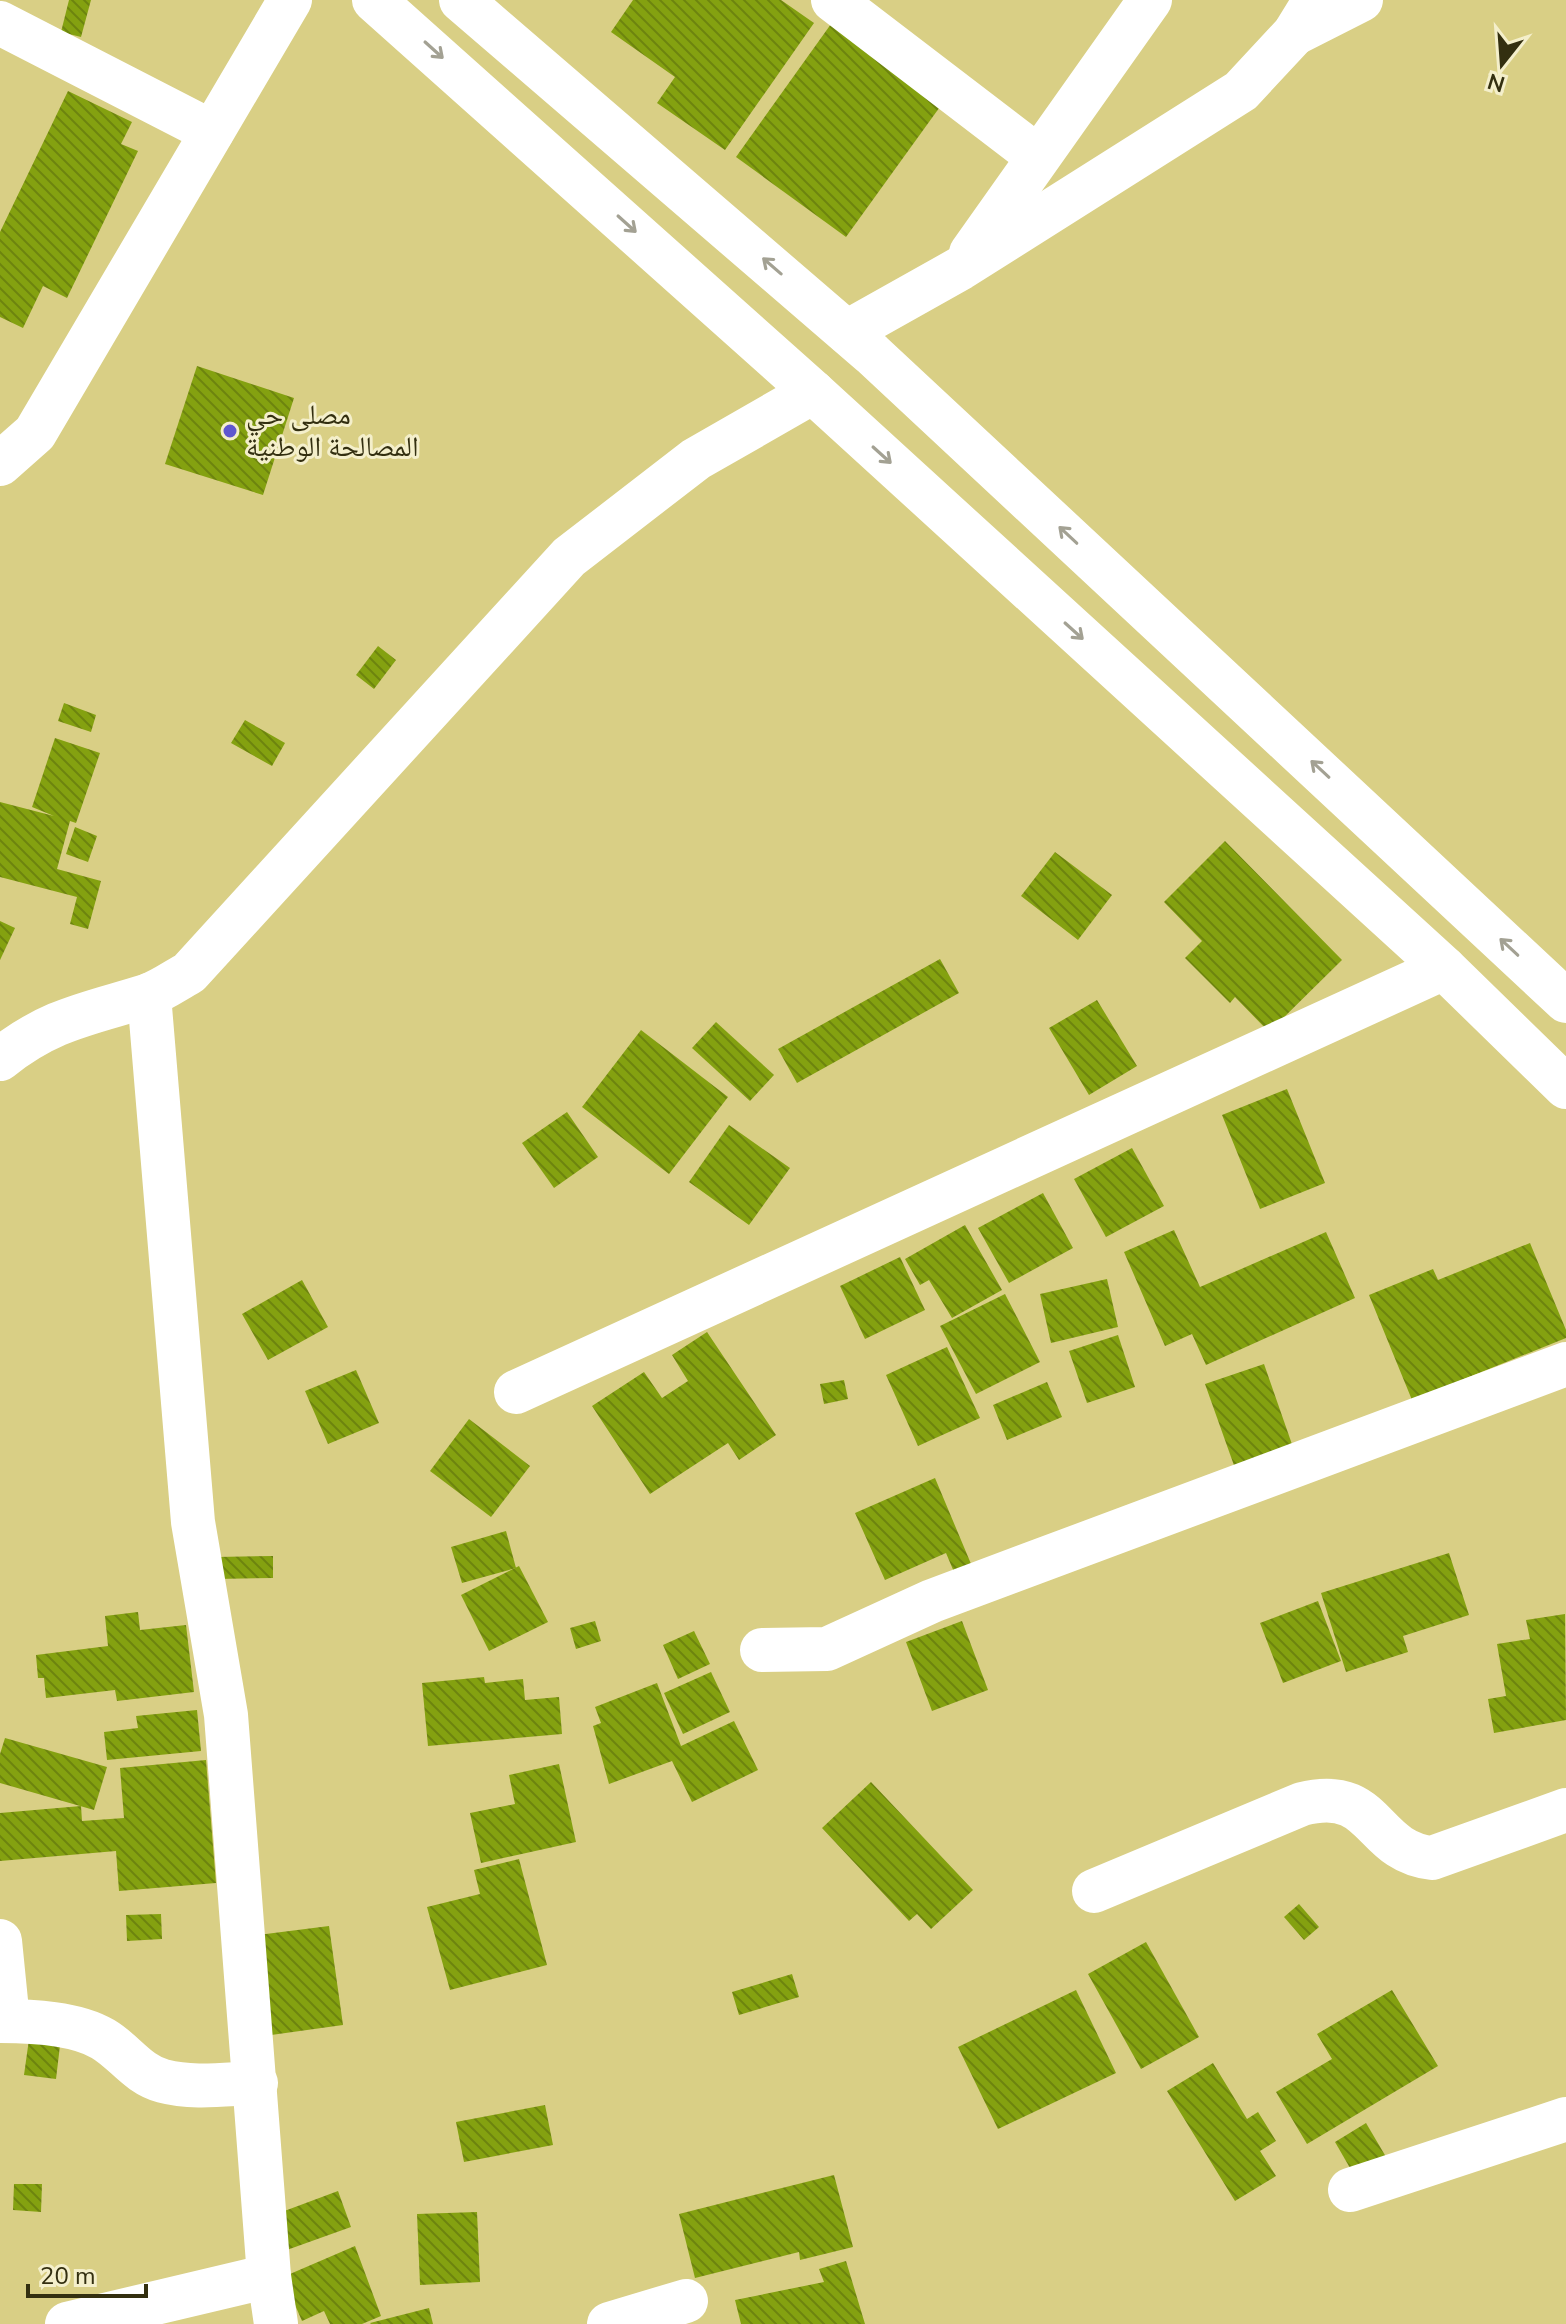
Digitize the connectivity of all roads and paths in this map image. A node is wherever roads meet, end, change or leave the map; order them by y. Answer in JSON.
{"nodes":[{"id":1,"x":290,"y":0,"type":"edge"},
{"id":2,"x":374,"y":0,"type":"edge"},
{"id":3,"x":461,"y":0,"type":"edge"},
{"id":4,"x":833,"y":0,"type":"edge"},
{"id":5,"x":1150,"y":0,"type":"edge"},
{"id":6,"x":1361,"y":0,"type":"edge"},
{"id":7,"x":1304,"y":17,"type":"edge"},
{"id":8,"x":0,"y":23,"type":"edge"},
{"id":9,"x":212,"y":132,"type":"junction"},
{"id":10,"x":1037,"y":156,"type":"junction"},
{"id":11,"x":961,"y":268,"type":"junction"},
{"id":12,"x":845,"y":330,"type":"junction"},
{"id":13,"x":765,"y":349,"type":"junction"},
{"id":14,"x":823,"y":401,"type":"junction"},
{"id":15,"x":0,"y":464,"type":"edge"},
{"id":16,"x":1444,"y":968,"type":"junction"},
{"id":17,"x":149,"y":995,"type":"junction"},
{"id":18,"x":1566,"y":1001,"type":"edge"},
{"id":19,"x":0,"y":1059,"type":"edge"},
{"id":20,"x":1566,"y":1087,"type":"edge"},
{"id":21,"x":1566,"y":1364,"type":"edge"},
{"id":22,"x":516,"y":1392,"type":"dead end"},
{"id":23,"x":762,"y":1650,"type":"dead end"},
{"id":24,"x":1566,"y":1810,"type":"edge"},
{"id":25,"x":1094,"y":1891,"type":"dead end"},
{"id":26,"x":0,"y":1941,"type":"edge"},
{"id":27,"x":4,"y":2021,"type":"edge"},
{"id":28,"x":256,"y":2083,"type":"junction"},
{"id":29,"x":1566,"y":2119,"type":"edge"},
{"id":30,"x":1350,"y":2190,"type":"dead end"},
{"id":31,"x":269,"y":2276,"type":"junction"},
{"id":32,"x":686,"y":2301,"type":"dead end"},
{"id":33,"x":67,"y":2324,"type":"edge"},
{"id":34,"x":276,"y":2324,"type":"edge"},
{"id":35,"x":609,"y":2324,"type":"edge"}],
"edges":[{"from":1,"to":9,"type":"street"},
{"from":2,"to":13,"type":"street","one_way":true},
{"from":12,"to":3,"type":"street","one_way":true},
{"from":4,"to":10,"type":"street"},
{"from":5,"to":10,"type":"street"},
{"from":6,"to":7,"type":"street"},
{"from":7,"to":11,"type":"street"},
{"from":8,"to":9,"type":"street"},
{"from":9,"to":15,"type":"street"},
{"from":10,"to":11,"type":"street"},
{"from":11,"to":12,"type":"street"},
{"from":12,"to":13,"type":"street"},
{"from":12,"to":14,"type":"street"},
{"from":18,"to":12,"type":"street","one_way":true},
{"from":13,"to":14,"type":"street"},
{"from":14,"to":16,"type":"street","one_way":true},
{"from":14,"to":17,"type":"street"},
{"from":16,"to":20,"type":"street"},
{"from":16,"to":22,"type":"street"},
{"from":17,"to":19,"type":"street"},
{"from":17,"to":28,"type":"street"},
{"from":21,"to":23,"type":"street"},
{"from":24,"to":25,"type":"street"},
{"from":26,"to":27,"type":"street"},
{"from":27,"to":28,"type":"street"},
{"from":28,"to":31,"type":"street"},
{"from":29,"to":30,"type":"street"},
{"from":31,"to":33,"type":"street"},
{"from":31,"to":34,"type":"street"},
{"from":32,"to":35,"type":"street"}]}
